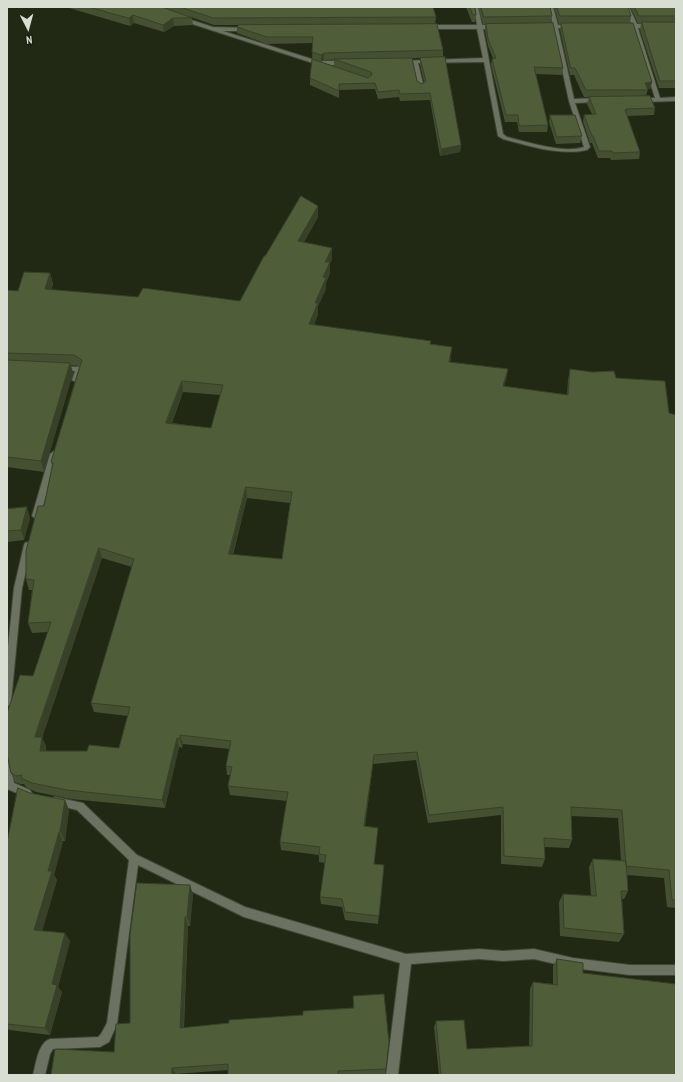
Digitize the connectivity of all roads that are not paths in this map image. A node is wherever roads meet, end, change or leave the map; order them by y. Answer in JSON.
{"nodes":[{"id":1,"x":476,"y":7,"type":"edge"},
{"id":2,"x":551,"y":7,"type":"edge"},
{"id":3,"x":627,"y":7,"type":"edge"},
{"id":4,"x":179,"y":18,"type":"edge"},
{"id":5,"x":556,"y":26,"type":"junction"},
{"id":6,"x":579,"y":26,"type":"edge"},
{"id":7,"x":618,"y":26,"type":"edge"},
{"id":8,"x":634,"y":26,"type":"junction"},
{"id":9,"x":655,"y":26,"type":"edge"},
{"id":10,"x":425,"y":27,"type":"edge"},
{"id":11,"x":480,"y":27,"type":"junction"},
{"id":12,"x":502,"y":27,"type":"edge"},
{"id":13,"x":540,"y":27,"type":"edge"},
{"id":14,"x":212,"y":29,"type":"junction"},
{"id":15,"x":252,"y":29,"type":"edge"},
{"id":16,"x":485,"y":60,"type":"junction"},
{"id":17,"x":392,"y":62,"type":"edge"},
{"id":18,"x":415,"y":62,"type":"junction"},
{"id":19,"x":318,"y":63,"type":"junction"},
{"id":20,"x":348,"y":63,"type":"edge"},
{"id":21,"x":333,"y":68,"type":"edge"},
{"id":22,"x":421,"y":88,"type":"edge"},
{"id":23,"x":658,"y":99,"type":"junction"},
{"id":24,"x":676,"y":99,"type":"edge"},
{"id":25,"x":604,"y":100,"type":"edge"},
{"id":26,"x":635,"y":100,"type":"edge"},
{"id":27,"x":572,"y":101,"type":"junction"},
{"id":28,"x":54,"y":368,"type":"edge"},
{"id":29,"x":74,"y":386,"type":"edge"},
{"id":30,"x":56,"y":447,"type":"edge"},
{"id":31,"x":34,"y":524,"type":"edge"},
{"id":32,"x":30,"y":537,"type":"edge"},
{"id":33,"x":7,"y":702,"type":"edge"},
{"id":34,"x":7,"y":765,"type":"edge"},
{"id":35,"x":134,"y":858,"type":"junction"},
{"id":36,"x":406,"y":959,"type":"junction"},
{"id":37,"x":676,"y":970,"type":"edge"},
{"id":38,"x":38,"y":1075,"type":"edge"},
{"id":39,"x":392,"y":1075,"type":"edge"}],
"edges":[{"from":1,"to":11,"type":"street"},
{"from":2,"to":5,"type":"street"},
{"from":3,"to":8,"type":"street"},
{"from":4,"to":14,"type":"street"},
{"from":5,"to":6,"type":"street"},
{"from":5,"to":13,"type":"street"},
{"from":5,"to":27,"type":"street"},
{"from":7,"to":8,"type":"street"},
{"from":8,"to":9,"type":"street"},
{"from":8,"to":23,"type":"street"},
{"from":10,"to":11,"type":"street"},
{"from":11,"to":12,"type":"street"},
{"from":11,"to":16,"type":"street"},
{"from":14,"to":15,"type":"street"},
{"from":14,"to":19,"type":"street"},
{"from":16,"to":18,"type":"street"},
{"from":16,"to":27,"type":"street"},
{"from":17,"to":18,"type":"street"},
{"from":18,"to":22,"type":"street"},
{"from":19,"to":20,"type":"street"},
{"from":19,"to":21,"type":"street"},
{"from":23,"to":24,"type":"street"},
{"from":23,"to":26,"type":"street"},
{"from":25,"to":27,"type":"street"},
{"from":28,"to":29,"type":"street"},
{"from":30,"to":31,"type":"street"},
{"from":32,"to":33,"type":"street"},
{"from":34,"to":35,"type":"street"},
{"from":35,"to":36,"type":"street"},
{"from":35,"to":38,"type":"street"},
{"from":36,"to":37,"type":"street"},
{"from":36,"to":39,"type":"street"}]}
